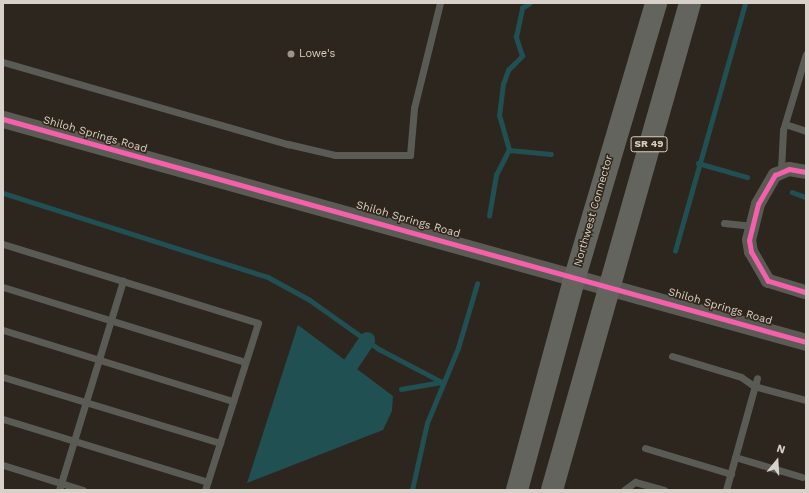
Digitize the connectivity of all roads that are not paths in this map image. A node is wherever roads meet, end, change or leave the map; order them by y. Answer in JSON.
{"nodes":[{"id":1,"x":440,"y":3,"type":"edge"},
{"id":2,"x":656,"y":3,"type":"edge"},
{"id":3,"x":690,"y":3,"type":"edge"},
{"id":4,"x":806,"y":54,"type":"edge"},
{"id":5,"x":3,"y":62,"type":"edge"},
{"id":6,"x":3,"y":119,"type":"edge"},
{"id":7,"x":785,"y":124,"type":"junction"},
{"id":8,"x":806,"y":131,"type":"edge"},
{"id":9,"x":781,"y":170,"type":"junction"},
{"id":10,"x":806,"y":172,"type":"edge"},
{"id":11,"x":724,"y":223,"type":"dead end"},
{"id":12,"x":751,"y":226,"type":"junction"},
{"id":13,"x":3,"y":244,"type":"edge"},
{"id":14,"x":575,"y":277,"type":"junction"},
{"id":15,"x":123,"y":281,"type":"junction"},
{"id":16,"x":608,"y":286,"type":"junction"},
{"id":17,"x":3,"y":287,"type":"edge"},
{"id":18,"x":805,"y":292,"type":"dead end"},
{"id":19,"x":111,"y":320,"type":"junction"},
{"id":20,"x":3,"y":330,"type":"edge"},
{"id":21,"x":806,"y":342,"type":"edge"},
{"id":22,"x":672,"y":356,"type":"dead end"},
{"id":23,"x":99,"y":360,"type":"junction"},
{"id":24,"x":245,"y":362,"type":"junction"},
{"id":25,"x":3,"y":377,"type":"edge"},
{"id":26,"x":757,"y":378,"type":"dead end"},
{"id":27,"x":754,"y":386,"type":"junction"},
{"id":28,"x":806,"y":400,"type":"edge"},
{"id":29,"x":233,"y":401,"type":"junction"},
{"id":30,"x":86,"y":402,"type":"junction"},
{"id":31,"x":3,"y":419,"type":"edge"},
{"id":32,"x":74,"y":441,"type":"junction"},
{"id":33,"x":220,"y":444,"type":"junction"},
{"id":34,"x":645,"y":448,"type":"dead end"},
{"id":35,"x":735,"y":457,"type":"junction"},
{"id":36,"x":3,"y":465,"type":"edge"},
{"id":37,"x":731,"y":474,"type":"junction"},
{"id":38,"x":802,"y":477,"type":"dead end"},
{"id":39,"x":208,"y":482,"type":"junction"},
{"id":40,"x":60,"y":487,"type":"edge"},
{"id":41,"x":83,"y":490,"type":"edge"},
{"id":42,"x":205,"y":490,"type":"edge"},
{"id":43,"x":517,"y":490,"type":"edge"},
{"id":44,"x":552,"y":490,"type":"edge"},
{"id":45,"x":624,"y":490,"type":"edge"},
{"id":46,"x":664,"y":490,"type":"edge"},
{"id":47,"x":726,"y":490,"type":"edge"}],
"edges":[{"from":1,"to":5,"type":"lane"},
{"from":2,"to":14,"type":"highway","name":"Northwest Connector","number":"SR 49"},
{"from":3,"to":16,"type":"highway","number":"SR 49"},
{"from":4,"to":7,"type":"lane"},
{"from":6,"to":14,"type":"street","name":"Shiloh Springs Road"},
{"from":7,"to":8,"type":"lane"},
{"from":7,"to":9,"type":"lane"},
{"from":9,"to":10,"type":"street"},
{"from":9,"to":12,"type":"street"},
{"from":11,"to":12,"type":"lane"},
{"from":12,"to":18,"type":"street"},
{"from":13,"to":15,"type":"lane"},
{"from":14,"to":16,"type":"street","name":"Shiloh Springs Road"},
{"from":14,"to":43,"type":"highway","name":"Northwest Connector","number":"SR 49"},
{"from":15,"to":19,"type":"lane"},
{"from":15,"to":24,"type":"lane"},
{"from":16,"to":21,"type":"street","name":"Shiloh Springs Road"},
{"from":16,"to":44,"type":"highway","number":"SR 49"},
{"from":17,"to":19,"type":"lane"},
{"from":19,"to":23,"type":"lane"},
{"from":19,"to":24,"type":"lane"},
{"from":20,"to":23,"type":"lane"},
{"from":22,"to":27,"type":"lane"},
{"from":23,"to":29,"type":"lane"},
{"from":23,"to":30,"type":"lane"},
{"from":24,"to":29,"type":"lane"},
{"from":25,"to":30,"type":"lane"},
{"from":26,"to":27,"type":"lane"},
{"from":27,"to":28,"type":"lane"},
{"from":27,"to":35,"type":"lane"},
{"from":29,"to":33,"type":"lane"},
{"from":30,"to":32,"type":"lane"},
{"from":30,"to":33,"type":"lane"},
{"from":31,"to":32,"type":"lane"},
{"from":32,"to":39,"type":"lane"},
{"from":32,"to":40,"type":"lane"},
{"from":33,"to":39,"type":"lane"},
{"from":34,"to":37,"type":"lane"},
{"from":35,"to":37,"type":"lane"},
{"from":35,"to":38,"type":"lane"},
{"from":36,"to":40,"type":"lane"},
{"from":37,"to":47,"type":"lane"},
{"from":39,"to":42,"type":"lane"},
{"from":40,"to":41,"type":"lane"},
{"from":45,"to":46,"type":"lane"}]}
